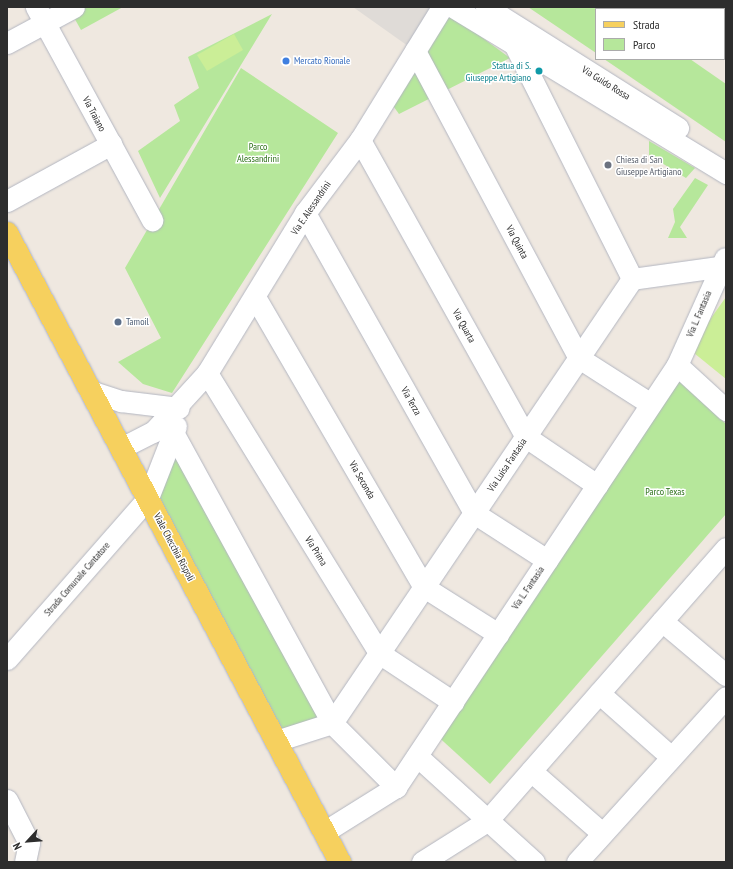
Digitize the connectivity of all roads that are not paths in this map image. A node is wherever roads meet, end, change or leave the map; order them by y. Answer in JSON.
{"nodes":[{"id":1,"x":74,"y":7,"type":"edge"},
{"id":2,"x":442,"y":7,"type":"edge"},
{"id":3,"x":452,"y":7,"type":"edge"},
{"id":4,"x":493,"y":12,"type":"edge"},
{"id":5,"x":40,"y":15,"type":"edge"},
{"id":6,"x":7,"y":43,"type":"edge"},
{"id":7,"x":514,"y":46,"type":"junction"},
{"id":8,"x":415,"y":51,"type":"junction"},
{"id":9,"x":360,"y":140,"type":"junction"},
{"id":10,"x":111,"y":144,"type":"junction"},
{"id":11,"x":726,"y":158,"type":"edge"},
{"id":12,"x":726,"y":173,"type":"edge"},
{"id":13,"x":7,"y":200,"type":"edge"},
{"id":14,"x":306,"y":213,"type":"junction"},
{"id":15,"x":152,"y":220,"type":"dead end"},
{"id":16,"x":7,"y":233,"type":"edge"},
{"id":17,"x":722,"y":262,"type":"edge"},
{"id":18,"x":632,"y":279,"type":"junction"},
{"id":19,"x":255,"y":297,"type":"junction"},
{"id":20,"x":579,"y":358,"type":"junction"},
{"id":21,"x":677,"y":365,"type":"junction"},
{"id":22,"x":207,"y":373,"type":"junction"},
{"id":23,"x":90,"y":390,"type":"junction"},
{"id":24,"x":651,"y":404,"type":"junction"},
{"id":25,"x":179,"y":408,"type":"junction"},
{"id":26,"x":726,"y":410,"type":"edge"},
{"id":27,"x":175,"y":436,"type":"junction"},
{"id":28,"x":526,"y":437,"type":"junction"},
{"id":29,"x":121,"y":448,"type":"junction"},
{"id":30,"x":597,"y":485,"type":"junction"},
{"id":31,"x":148,"y":498,"type":"junction"},
{"id":32,"x":474,"y":513,"type":"junction"},
{"id":33,"x":726,"y":548,"type":"edge"},
{"id":34,"x":547,"y":560,"type":"junction"},
{"id":35,"x":424,"y":586,"type":"junction"},
{"id":36,"x":662,"y":621,"type":"junction"},
{"id":37,"x":498,"y":634,"type":"junction"},
{"id":38,"x":379,"y":652,"type":"junction"},
{"id":39,"x":7,"y":659,"type":"edge"},
{"id":40,"x":726,"y":675,"type":"edge"},
{"id":41,"x":599,"y":693,"type":"junction"},
{"id":42,"x":726,"y":697,"type":"edge"},
{"id":43,"x":452,"y":702,"type":"junction"},
{"id":44,"x":332,"y":723,"type":"junction"},
{"id":45,"x":276,"y":741,"type":"junction"},
{"id":46,"x":417,"y":756,"type":"junction"},
{"id":47,"x":671,"y":757,"type":"junction"},
{"id":48,"x":531,"y":771,"type":"junction"},
{"id":49,"x":396,"y":787,"type":"junction"},
{"id":50,"x":7,"y":800,"type":"edge"},
{"id":51,"x":487,"y":821,"type":"junction"},
{"id":52,"x":324,"y":832,"type":"junction"},
{"id":53,"x":602,"y":833,"type":"junction"},
{"id":54,"x":25,"y":862,"type":"edge"},
{"id":55,"x":339,"y":862,"type":"edge"},
{"id":56,"x":422,"y":862,"type":"edge"},
{"id":57,"x":534,"y":862,"type":"edge"},
{"id":58,"x":577,"y":862,"type":"edge"}],
"edges":[{"from":1,"to":5,"type":"street"},
{"from":2,"to":8,"type":"street","name":"Via E. Alessandrini"},
{"from":3,"to":7,"type":"street"},
{"from":4,"to":7,"type":"street"},
{"from":4,"to":11,"type":"street","name":"Via Guido Rossa"},
{"from":5,"to":6,"type":"street"},
{"from":5,"to":10,"type":"street","name":"Via Traiano"},
{"from":7,"to":12,"type":"street"},
{"from":7,"to":18,"type":"street"},
{"from":8,"to":9,"type":"street","name":"Via E. Alessandrini"},
{"from":8,"to":20,"type":"street","name":"Via Quinta"},
{"from":9,"to":14,"type":"street","name":"Via E. Alessandrini"},
{"from":9,"to":28,"type":"street","name":"Via Quarta"},
{"from":10,"to":13,"type":"street"},
{"from":10,"to":15,"type":"street","name":"Via Traiano"},
{"from":14,"to":19,"type":"street","name":"Via E. Alessandrini"},
{"from":14,"to":32,"type":"street","name":"Via Terza"},
{"from":16,"to":23,"type":"main road","name":"Viale Checchia Rispoli"},
{"from":17,"to":18,"type":"street"},
{"from":17,"to":21,"type":"street","name":"Via L. Fantasia"},
{"from":18,"to":20,"type":"street","name":"Via Luisa Fantasia"},
{"from":19,"to":22,"type":"street","name":"Via E. Alessandrini"},
{"from":19,"to":35,"type":"street","name":"Via Seconda"},
{"from":20,"to":24,"type":"street","name":"Via Quinta"},
{"from":20,"to":28,"type":"street","name":"Via Luisa Fantasia"},
{"from":21,"to":24,"type":"street","name":"Via L. Fantasia"},
{"from":21,"to":26,"type":"street"},
{"from":22,"to":25,"type":"street","name":"Via E. Alessandrini"},
{"from":22,"to":38,"type":"street","name":"Via Prima"},
{"from":23,"to":25,"type":"street"},
{"from":23,"to":29,"type":"main road","name":"Viale Checchia Rispoli"},
{"from":24,"to":30,"type":"street","name":"Via L. Fantasia"},
{"from":25,"to":27,"type":"street"},
{"from":25,"to":29,"type":"street","name":"Via E. Alessandrini"},
{"from":27,"to":31,"type":"street"},
{"from":27,"to":44,"type":"street"},
{"from":28,"to":30,"type":"street","name":"Via Quarta"},
{"from":28,"to":32,"type":"street","name":"Via Luisa Fantasia"},
{"from":29,"to":31,"type":"main road","name":"Viale Checchia Rispoli"},
{"from":30,"to":34,"type":"street","name":"Via L. Fantasia"},
{"from":31,"to":39,"type":"street","name":"Strada Comunale Cantatore"},
{"from":31,"to":45,"type":"main road","name":"Viale Checchia Rispoli"},
{"from":32,"to":34,"type":"street","name":"Via Terza"},
{"from":32,"to":35,"type":"street","name":"Via Luisa Fantasia"},
{"from":33,"to":36,"type":"street"},
{"from":34,"to":37,"type":"street","name":"Via L. Fantasia"},
{"from":35,"to":37,"type":"street","name":"Via Seconda"},
{"from":35,"to":38,"type":"street","name":"Via Luisa Fantasia"},
{"from":36,"to":40,"type":"street"},
{"from":36,"to":41,"type":"street"},
{"from":37,"to":43,"type":"street","name":"Via L. Fantasia"},
{"from":38,"to":43,"type":"street","name":"Via Prima"},
{"from":38,"to":44,"type":"street","name":"Via Luisa Fantasia"},
{"from":41,"to":47,"type":"street"},
{"from":41,"to":48,"type":"street"},
{"from":42,"to":47,"type":"street"},
{"from":43,"to":46,"type":"street","name":"Via L. Fantasia"},
{"from":44,"to":45,"type":"street"},
{"from":44,"to":49,"type":"street"},
{"from":45,"to":52,"type":"main road","name":"Viale Checchia Rispoli"},
{"from":46,"to":49,"type":"street","name":"Via L. Fantasia"},
{"from":46,"to":51,"type":"street"},
{"from":47,"to":53,"type":"street"},
{"from":48,"to":51,"type":"street"},
{"from":48,"to":53,"type":"street"},
{"from":49,"to":52,"type":"street"},
{"from":50,"to":54,"type":"street"},
{"from":51,"to":56,"type":"street"},
{"from":51,"to":57,"type":"street"},
{"from":52,"to":55,"type":"main road","name":"Viale Checchia Rispoli"},
{"from":53,"to":58,"type":"street"}]}
